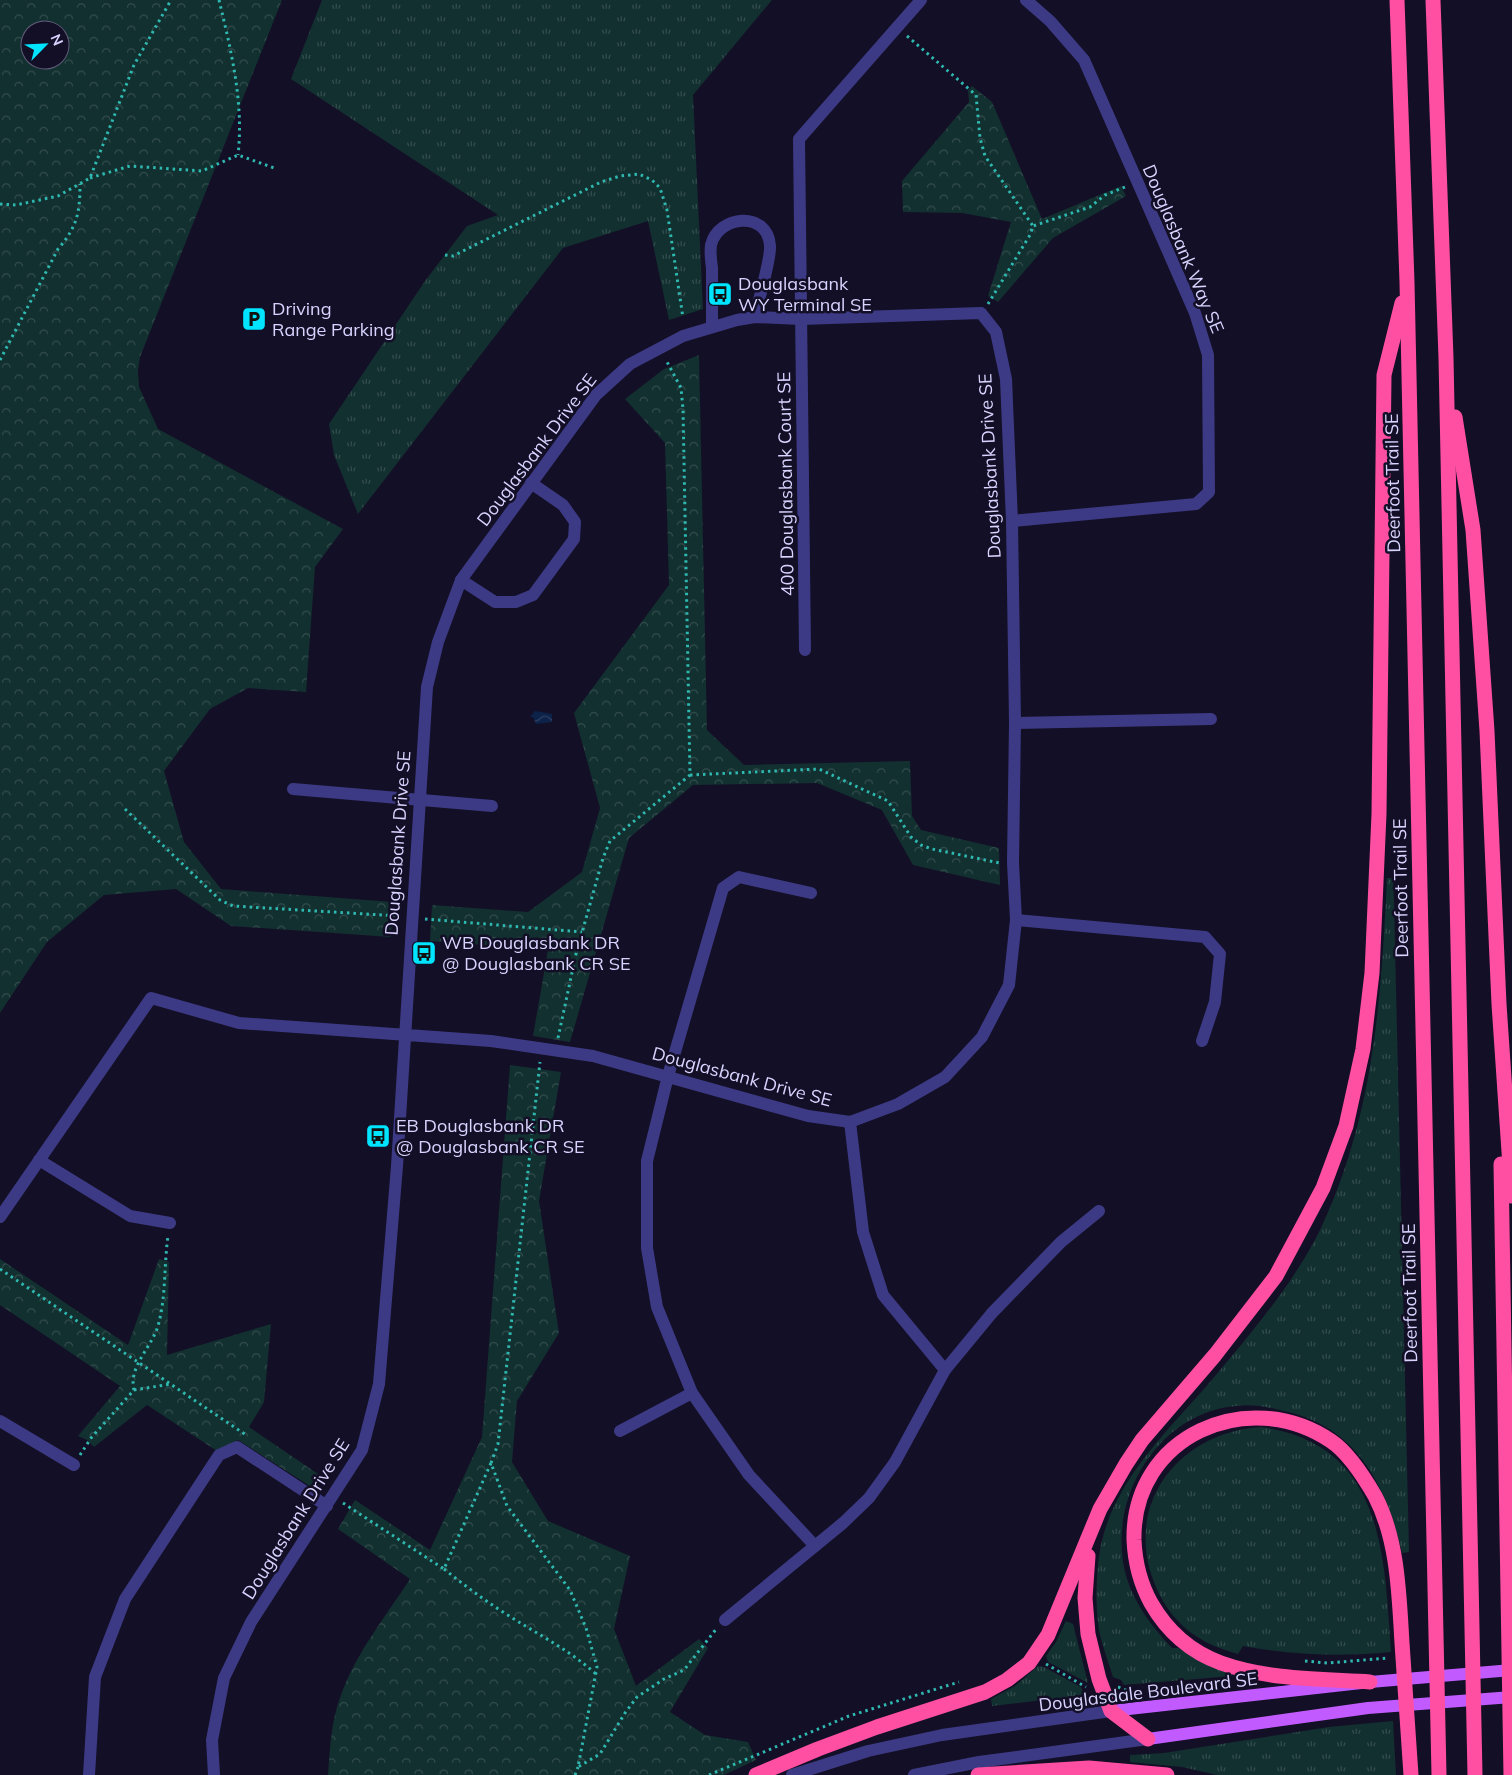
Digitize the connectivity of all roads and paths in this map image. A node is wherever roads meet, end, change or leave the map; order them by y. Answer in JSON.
{"nodes":[{"id":1,"x":171,"y":0,"type":"edge"},
{"id":2,"x":220,"y":0,"type":"edge"},
{"id":3,"x":922,"y":0,"type":"edge"},
{"id":4,"x":1026,"y":0,"type":"edge"},
{"id":5,"x":1397,"y":0,"type":"edge"},
{"id":6,"x":1433,"y":0,"type":"edge"},
{"id":7,"x":898,"y":27,"type":"junction"},
{"id":8,"x":238,"y":155,"type":"junction"},
{"id":9,"x":277,"y":169,"type":"dead end"},
{"id":10,"x":90,"y":178,"type":"junction"},
{"id":11,"x":1137,"y":182,"type":"junction"},
{"id":12,"x":80,"y":183,"type":"junction"},
{"id":13,"x":0,"y":204,"type":"edge"},
{"id":14,"x":1033,"y":226,"type":"junction"},
{"id":15,"x":445,"y":255,"type":"dead end"},
{"id":16,"x":1407,"y":282,"type":"junction"},
{"id":17,"x":981,"y":313,"type":"junction"},
{"id":18,"x":755,"y":317,"type":"junction"},
{"id":19,"x":684,"y":318,"type":"dead end"},
{"id":20,"x":801,"y":318,"type":"junction"},
{"id":21,"x":712,"y":326,"type":"junction"},
{"id":22,"x":659,"y":347,"type":"junction"},
{"id":23,"x":1446,"y":358,"type":"junction"},
{"id":24,"x":0,"y":360,"type":"edge"},
{"id":25,"x":530,"y":483,"type":"junction"},
{"id":26,"x":1012,"y":520,"type":"junction"},
{"id":27,"x":461,"y":580,"type":"junction"},
{"id":28,"x":805,"y":650,"type":"dead end"},
{"id":29,"x":1212,"y":719,"type":"dead end"},
{"id":30,"x":1015,"y":722,"type":"junction"},
{"id":31,"x":690,"y":775,"type":"junction"},
{"id":32,"x":294,"y":789,"type":"dead end"},
{"id":33,"x":418,"y":801,"type":"junction"},
{"id":34,"x":492,"y":806,"type":"dead end"},
{"id":35,"x":125,"y":810,"type":"dead end"},
{"id":36,"x":1013,"y":864,"type":"junction"},
{"id":37,"x":811,"y":894,"type":"dead end"},
{"id":38,"x":411,"y":917,"type":"junction"},
{"id":39,"x":1016,"y":920,"type":"junction"},
{"id":40,"x":582,"y":932,"type":"junction"},
{"id":41,"x":1499,"y":1004,"type":"junction"},
{"id":42,"x":403,"y":1034,"type":"junction"},
{"id":43,"x":1202,"y":1041,"type":"dead end"},
{"id":44,"x":549,"y":1048,"type":"junction"},
{"id":45,"x":668,"y":1076,"type":"junction"},
{"id":46,"x":850,"y":1122,"type":"junction"},
{"id":47,"x":39,"y":1160,"type":"junction"},
{"id":48,"x":1512,"y":1196,"type":"edge"},
{"id":49,"x":1099,"y":1211,"type":"dead end"},
{"id":50,"x":0,"y":1216,"type":"edge"},
{"id":51,"x":170,"y":1223,"type":"joint"},
{"id":52,"x":0,"y":1269,"type":"edge"},
{"id":53,"x":139,"y":1361,"type":"junction"},
{"id":54,"x":945,"y":1370,"type":"junction"},
{"id":55,"x":172,"y":1384,"type":"junction"},
{"id":56,"x":134,"y":1390,"type":"junction"},
{"id":57,"x":692,"y":1393,"type":"junction"},
{"id":58,"x":0,"y":1421,"type":"edge"},
{"id":59,"x":620,"y":1431,"type":"dead end"},
{"id":60,"x":251,"y":1438,"type":"dead end"},
{"id":61,"x":491,"y":1463,"type":"junction"},
{"id":62,"x":74,"y":1465,"type":"joint"},
{"id":63,"x":346,"y":1504,"type":"dead end"},
{"id":64,"x":327,"y":1506,"type":"junction"},
{"id":65,"x":1092,"y":1534,"type":"junction"},
{"id":66,"x":815,"y":1546,"type":"junction"},
{"id":67,"x":444,"y":1569,"type":"junction"},
{"id":68,"x":725,"y":1620,"type":"joint"},
{"id":69,"x":1364,"y":1660,"type":"dead end"},
{"id":70,"x":1297,"y":1661,"type":"dead end"},
{"id":71,"x":1043,"y":1663,"type":"dead end"},
{"id":72,"x":1512,"y":1670,"type":"edge"},
{"id":73,"x":596,"y":1674,"type":"junction"},
{"id":74,"x":1370,"y":1682,"type":"junction"},
{"id":75,"x":1090,"y":1689,"type":"dead end"},
{"id":76,"x":1512,"y":1697,"type":"edge"},
{"id":77,"x":1111,"y":1711,"type":"junction"},
{"id":78,"x":1148,"y":1739,"type":"junction"},
{"id":79,"x":578,"y":1767,"type":"junction"},
{"id":80,"x":89,"y":1775,"type":"edge"},
{"id":81,"x":214,"y":1775,"type":"edge"},
{"id":82,"x":574,"y":1775,"type":"edge"},
{"id":83,"x":756,"y":1775,"type":"edge"},
{"id":84,"x":792,"y":1775,"type":"edge"},
{"id":85,"x":914,"y":1775,"type":"edge"},
{"id":86,"x":978,"y":1775,"type":"edge"},
{"id":87,"x":1167,"y":1775,"type":"edge"},
{"id":88,"x":1411,"y":1775,"type":"edge"},
{"id":89,"x":1439,"y":1775,"type":"edge"},
{"id":90,"x":1475,"y":1775,"type":"edge"},
{"id":91,"x":1511,"y":1775,"type":"edge"}],
"edges":[{"from":1,"to":10,"type":"path"},
{"from":2,"to":8,"type":"path"},
{"from":3,"to":7,"type":"street"},
{"from":4,"to":11,"type":"street","name":"Douglasbank Way SE"},
{"from":5,"to":16,"type":"highway","name":"Deerfoot Trail SE"},
{"from":6,"to":23,"type":"highway"},
{"from":7,"to":14,"type":"path"},
{"from":7,"to":20,"type":"street"},
{"from":8,"to":9,"type":"path"},
{"from":8,"to":10,"type":"path"},
{"from":10,"to":12,"type":"path"},
{"from":11,"to":14,"type":"path"},
{"from":11,"to":26,"type":"street","name":"Douglasbank Way SE"},
{"from":12,"to":13,"type":"path"},
{"from":12,"to":24,"type":"path"},
{"from":14,"to":17,"type":"path"},
{"from":15,"to":19,"type":"path"},
{"from":16,"to":65,"type":"highway"},
{"from":16,"to":89,"type":"highway","name":"Deerfoot Trail SE"},
{"from":17,"to":20,"type":"street","name":"Douglasbank Drive SE"},
{"from":17,"to":26,"type":"street","name":"Douglasbank Drive SE"},
{"from":18,"to":20,"type":"street","name":"Douglasbank Drive SE"},
{"from":18,"to":21,"type":"street","name":"Douglasbank Drive SE"},
{"from":18,"to":21,"type":"street"},
{"from":20,"to":28,"type":"street","name":"400 Douglasbank Court SE"},
{"from":21,"to":22,"type":"street","name":"Douglasbank Drive SE"},
{"from":22,"to":25,"type":"street","name":"Douglasbank Drive SE"},
{"from":22,"to":31,"type":"path"},
{"from":23,"to":41,"type":"highway"},
{"from":23,"to":90,"type":"highway"},
{"from":25,"to":27,"type":"street","name":"Douglasbank Drive SE"},
{"from":25,"to":27,"type":"street"},
{"from":26,"to":30,"type":"street","name":"Douglasbank Drive SE"},
{"from":27,"to":33,"type":"street","name":"Douglasbank Drive SE"},
{"from":29,"to":30,"type":"street"},
{"from":30,"to":36,"type":"street","name":"Douglasbank Drive SE"},
{"from":31,"to":36,"type":"path"},
{"from":31,"to":40,"type":"path"},
{"from":32,"to":33,"type":"street"},
{"from":33,"to":34,"type":"street"},
{"from":33,"to":38,"type":"street","name":"Douglasbank Drive SE"},
{"from":35,"to":38,"type":"path"},
{"from":36,"to":39,"type":"street","name":"Douglasbank Drive SE"},
{"from":37,"to":45,"type":"street"},
{"from":38,"to":40,"type":"path"},
{"from":38,"to":42,"type":"street","name":"Douglasbank Drive SE"},
{"from":39,"to":43,"type":"street"},
{"from":39,"to":46,"type":"street","name":"Douglasbank Drive SE"},
{"from":40,"to":44,"type":"path"},
{"from":41,"to":48,"type":"highway"},
{"from":41,"to":91,"type":"highway"},
{"from":42,"to":44,"type":"street","name":"Douglasbank Drive SE"},
{"from":42,"to":47,"type":"street"},
{"from":42,"to":64,"type":"street","name":"Douglasbank Drive SE"},
{"from":44,"to":45,"type":"street","name":"Douglasbank Drive SE"},
{"from":44,"to":61,"type":"path"},
{"from":45,"to":46,"type":"street","name":"Douglasbank Drive SE"},
{"from":45,"to":57,"type":"street"},
{"from":46,"to":54,"type":"street"},
{"from":47,"to":50,"type":"street"},
{"from":47,"to":51,"type":"street"},
{"from":49,"to":54,"type":"street"},
{"from":51,"to":53,"type":"path"},
{"from":52,"to":53,"type":"path"},
{"from":53,"to":55,"type":"path"},
{"from":53,"to":56,"type":"path"},
{"from":54,"to":66,"type":"street"},
{"from":55,"to":56,"type":"path"},
{"from":55,"to":60,"type":"path"},
{"from":56,"to":62,"type":"path"},
{"from":57,"to":59,"type":"street"},
{"from":57,"to":66,"type":"street"},
{"from":58,"to":62,"type":"street"},
{"from":61,"to":67,"type":"path"},
{"from":61,"to":73,"type":"path"},
{"from":63,"to":67,"type":"path"},
{"from":64,"to":80,"type":"street"},
{"from":64,"to":81,"type":"street","name":"Douglasbank Drive SE"},
{"from":65,"to":77,"type":"highway"},
{"from":65,"to":83,"type":"highway"},
{"from":66,"to":68,"type":"street"},
{"from":67,"to":73,"type":"path"},
{"from":68,"to":79,"type":"path"},
{"from":69,"to":70,"type":"path"},
{"from":71,"to":75,"type":"path"},
{"from":72,"to":74,"type":"main road","name":"Douglasdale Boulevard SE"},
{"from":73,"to":79,"type":"path"},
{"from":74,"to":77,"type":"main road","name":"Douglasdale Boulevard SE"},
{"from":74,"to":88,"type":"highway"},
{"from":76,"to":78,"type":"main road"},
{"from":77,"to":78,"type":"highway"},
{"from":77,"to":84,"type":"street","name":"Douglasdale Boulevard SE"},
{"from":78,"to":85,"type":"street"},
{"from":79,"to":82,"type":"path"},
{"from":86,"to":87,"type":"highway"}]}
